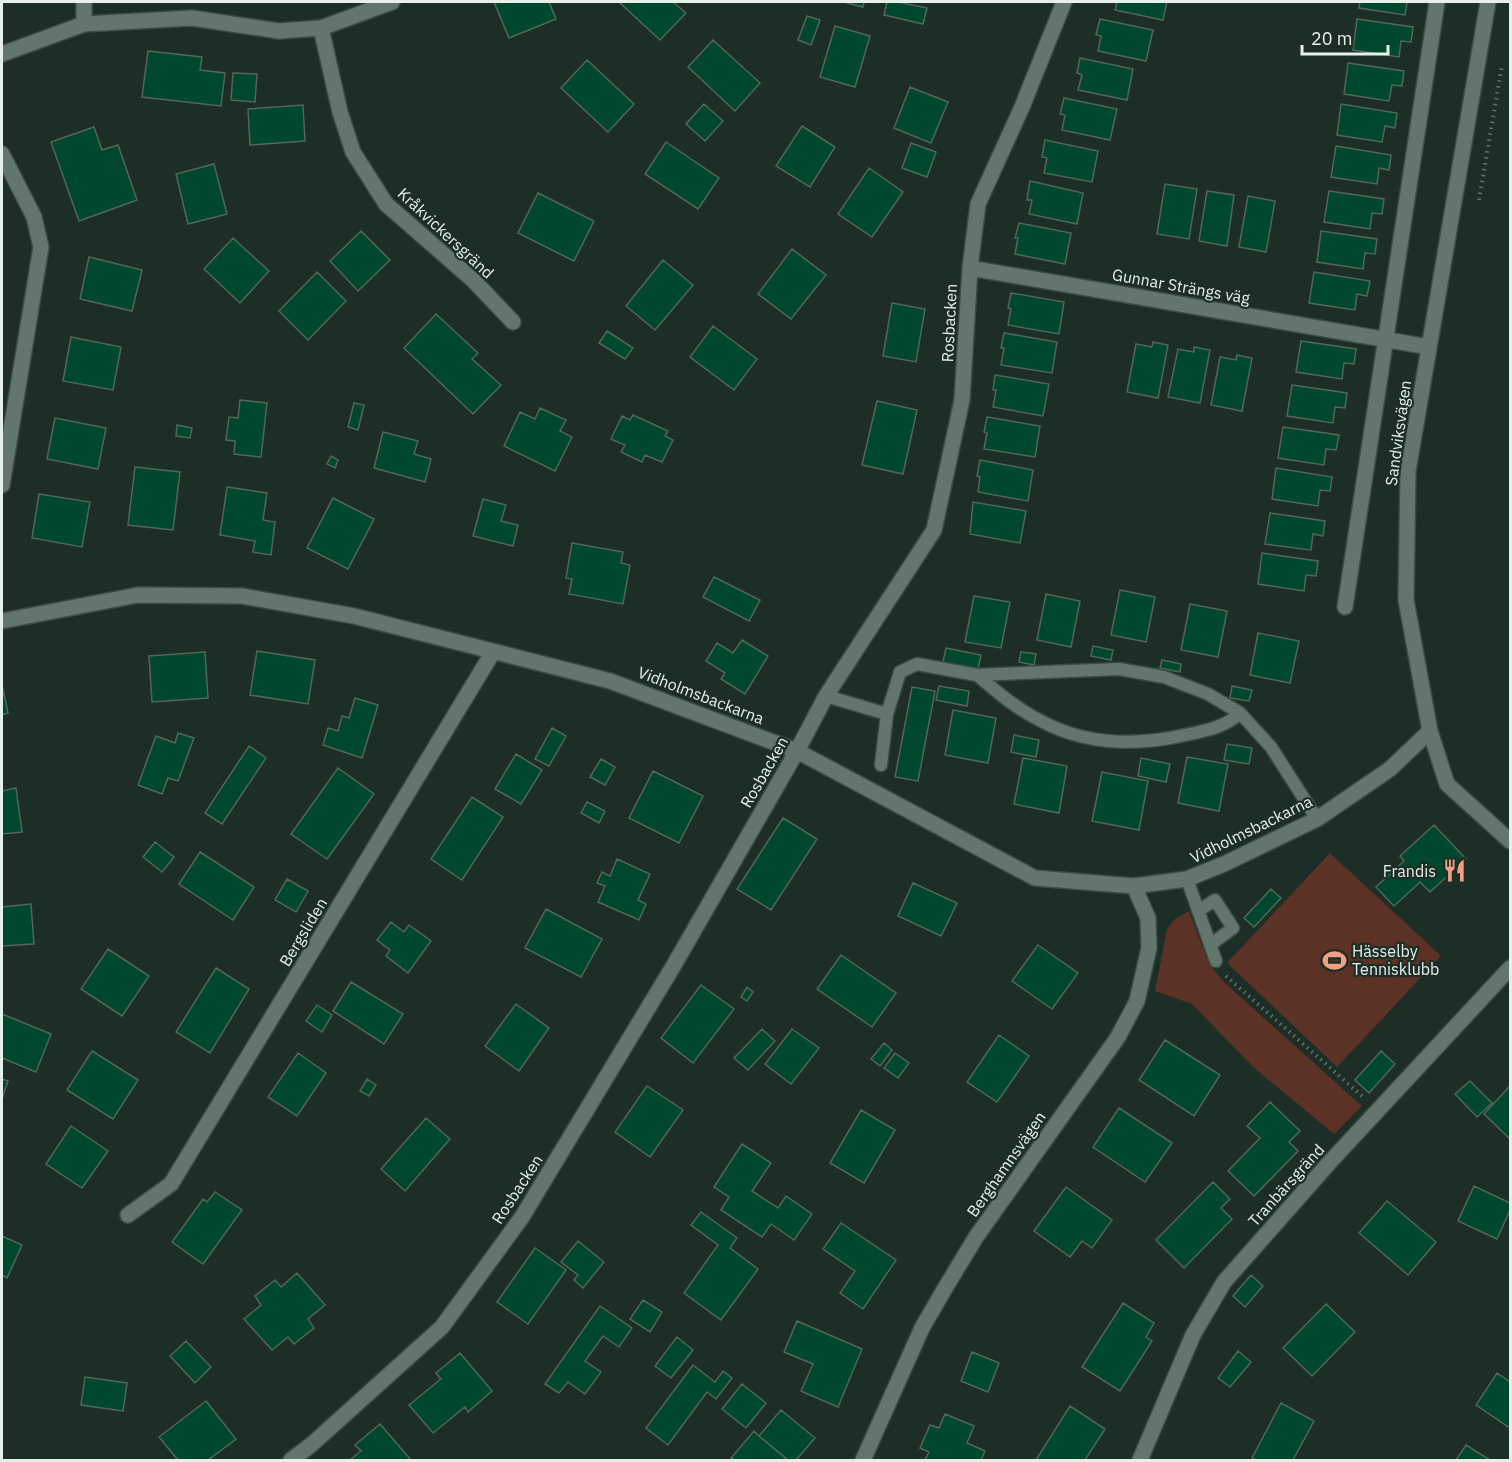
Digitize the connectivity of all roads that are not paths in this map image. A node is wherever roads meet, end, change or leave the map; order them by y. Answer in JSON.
{"nodes":[{"id":1,"x":84,"y":2,"type":"edge"},
{"id":2,"x":392,"y":2,"type":"edge"},
{"id":3,"x":1064,"y":2,"type":"edge"},
{"id":4,"x":1437,"y":2,"type":"edge"},
{"id":5,"x":1488,"y":2,"type":"edge"},
{"id":6,"x":84,"y":24,"type":"junction"},
{"id":7,"x":321,"y":28,"type":"junction"},
{"id":8,"x":2,"y":54,"type":"edge"},
{"id":9,"x":2,"y":154,"type":"edge"},
{"id":10,"x":970,"y":268,"type":"junction"},
{"id":11,"x":513,"y":322,"type":"dead end"},
{"id":12,"x":1385,"y":339,"type":"junction"},
{"id":13,"x":1429,"y":347,"type":"junction"},
{"id":14,"x":2,"y":484,"type":"edge"},
{"id":15,"x":1345,"y":607,"type":"dead end"},
{"id":16,"x":2,"y":621,"type":"edge"},
{"id":17,"x":493,"y":652,"type":"junction"},
{"id":18,"x":977,"y":675,"type":"junction"},
{"id":19,"x":826,"y":696,"type":"junction"},
{"id":20,"x":1239,"y":713,"type":"junction"},
{"id":21,"x":887,"y":714,"type":"junction"},
{"id":22,"x":1430,"y":731,"type":"junction"},
{"id":23,"x":797,"y":751,"type":"junction"},
{"id":24,"x":881,"y":765,"type":"dead end"},
{"id":25,"x":1317,"y":819,"type":"junction"},
{"id":26,"x":1510,"y":841,"type":"edge"},
{"id":27,"x":1187,"y":879,"type":"junction"},
{"id":28,"x":1134,"y":886,"type":"junction"},
{"id":29,"x":1198,"y":911,"type":"junction"},
{"id":30,"x":1210,"y":945,"type":"junction"},
{"id":31,"x":1216,"y":961,"type":"dead end"},
{"id":32,"x":1510,"y":968,"type":"edge"},
{"id":33,"x":128,"y":1215,"type":"dead end"},
{"id":34,"x":291,"y":1461,"type":"edge"},
{"id":35,"x":863,"y":1461,"type":"edge"},
{"id":36,"x":1140,"y":1461,"type":"edge"}],
"edges":[{"from":1,"to":6,"type":"street"},
{"from":2,"to":7,"type":"street"},
{"from":3,"to":10,"type":"street","name":"Rosbacken"},
{"from":4,"to":12,"type":"street"},
{"from":5,"to":13,"type":"street","name":"Sandviksvägen"},
{"from":6,"to":7,"type":"street"},
{"from":6,"to":8,"type":"street"},
{"from":7,"to":11,"type":"street","name":"Kråkvickersgränd"},
{"from":9,"to":14,"type":"street"},
{"from":10,"to":12,"type":"street","name":"Gunnar Strängs väg"},
{"from":10,"to":19,"type":"street","name":"Rosbacken"},
{"from":12,"to":13,"type":"street","name":"Gunnar Strängs väg"},
{"from":12,"to":15,"type":"street"},
{"from":13,"to":22,"type":"street","name":"Sandviksvägen"},
{"from":16,"to":17,"type":"street","name":"Vidholmsbackarna"},
{"from":17,"to":23,"type":"street","name":"Vidholmsbackarna"},
{"from":17,"to":33,"type":"street","name":"Bergsliden"},
{"from":18,"to":20,"type":"lane"},
{"from":18,"to":20,"type":"lane"},
{"from":18,"to":21,"type":"lane"},
{"from":19,"to":21,"type":"lane"},
{"from":19,"to":23,"type":"street","name":"Rosbacken"},
{"from":20,"to":25,"type":"lane"},
{"from":21,"to":24,"type":"lane"},
{"from":22,"to":25,"type":"street","name":"Vidholmsbackarna"},
{"from":22,"to":26,"type":"street","name":"Sandviksvägen"},
{"from":23,"to":28,"type":"street","name":"Vidholmsbackarna"},
{"from":23,"to":34,"type":"street","name":"Rosbacken"},
{"from":25,"to":27,"type":"street","name":"Vidholmsbackarna"},
{"from":27,"to":28,"type":"street","name":"Vidholmsbackarna"},
{"from":27,"to":29,"type":"lane"},
{"from":28,"to":35,"type":"street","name":"Berghamnsvägen"},
{"from":29,"to":30,"type":"lane"},
{"from":29,"to":30,"type":"lane"},
{"from":30,"to":31,"type":"lane"},
{"from":32,"to":36,"type":"street","name":"Tranbärsgränd"}]}
